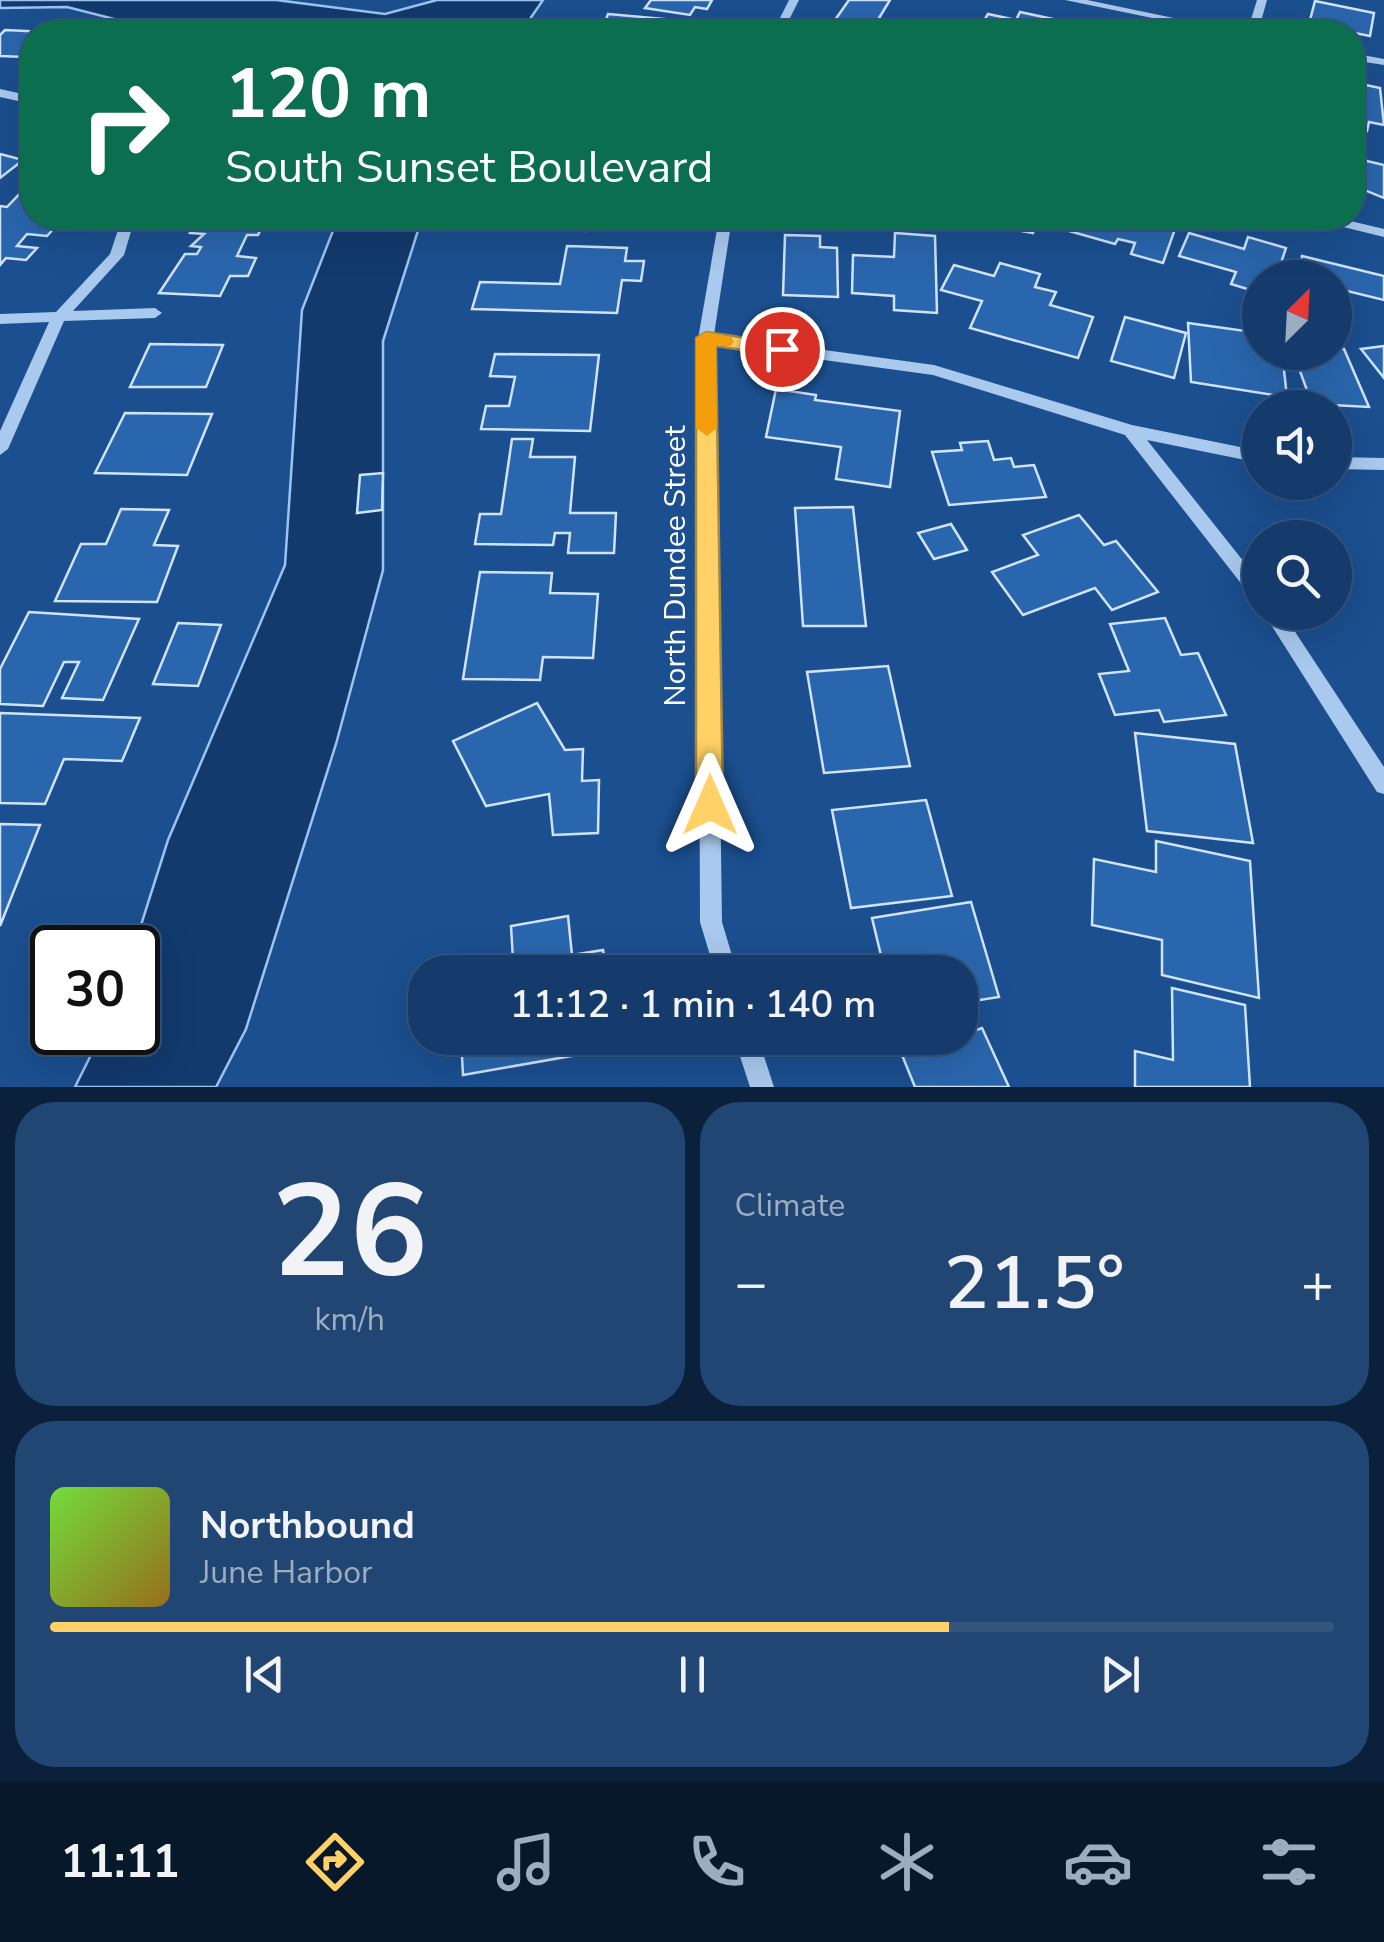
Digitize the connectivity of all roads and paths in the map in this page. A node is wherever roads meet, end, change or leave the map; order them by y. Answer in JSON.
{"nodes":[{"id":1,"x":1070,"y":0,"type":"edge"},
{"id":2,"x":1173,"y":20,"type":"edge"},
{"id":3,"x":124,"y":230,"type":"edge"},
{"id":4,"x":723,"y":230,"type":"edge"},
{"id":5,"x":156,"y":313,"type":"dead end"},
{"id":6,"x":0,"y":319,"type":"edge"},
{"id":7,"x":58,"y":319,"type":"junction"},
{"id":8,"x":706,"y":338,"type":"junction"},
{"id":9,"x":1131,"y":431,"type":"junction"},
{"id":10,"x":0,"y":449,"type":"edge"},
{"id":11,"x":1242,"y":453,"type":"edge"},
{"id":12,"x":1352,"y":463,"type":"edge"},
{"id":13,"x":1384,"y":464,"type":"edge"},
{"id":14,"x":1242,"y":571,"type":"edge"},
{"id":15,"x":1284,"y":630,"type":"edge"},
{"id":16,"x":1384,"y":785,"type":"edge"},
{"id":17,"x":721,"y":955,"type":"edge"},
{"id":18,"x":752,"y":1055,"type":"edge"},
{"id":19,"x":762,"y":1087,"type":"edge"}],
"edges":[{"from":1,"to":2,"type":"street"},
{"from":3,"to":7,"type":"street"},
{"from":4,"to":8,"type":"street","name":"North Dundee Street"},
{"from":5,"to":7,"type":"street"},
{"from":6,"to":7,"type":"street"},
{"from":7,"to":10,"type":"street"},
{"from":8,"to":9,"type":"street"},
{"from":8,"to":17,"type":"street","name":"North Dundee Street"},
{"from":9,"to":11,"type":"street"},
{"from":9,"to":14,"type":"street"},
{"from":12,"to":13,"type":"street"},
{"from":15,"to":16,"type":"street"},
{"from":18,"to":19,"type":"street"}]}
